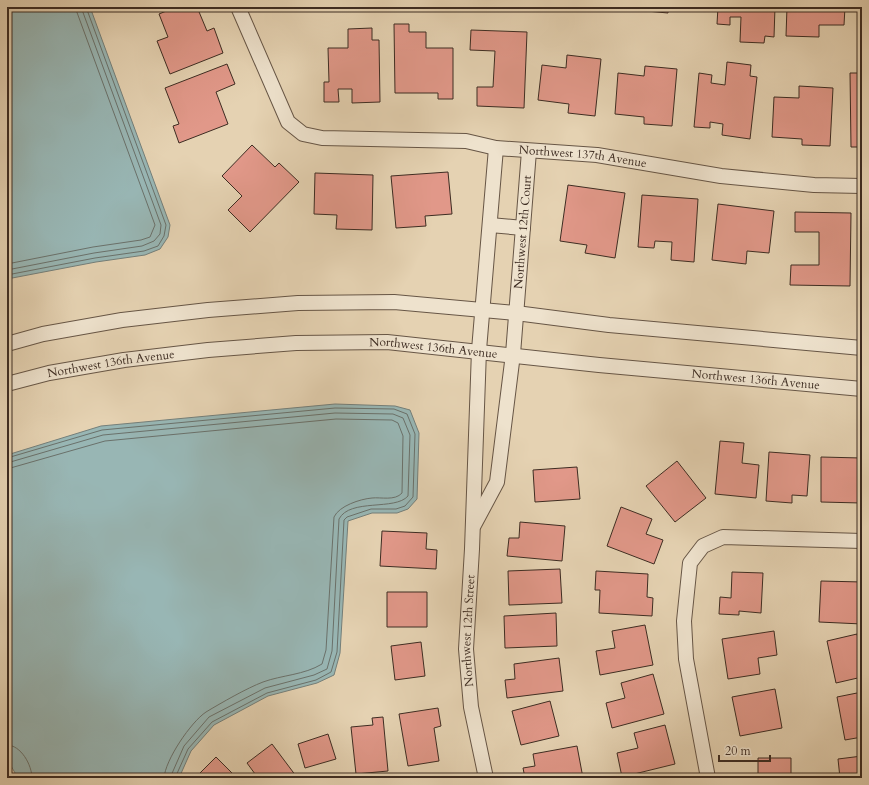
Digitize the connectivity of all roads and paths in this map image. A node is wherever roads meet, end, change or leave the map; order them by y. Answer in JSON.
{"nodes":[{"id":1,"x":238,"y":7,"type":"edge"},
{"id":2,"x":496,"y":148,"type":"junction"},
{"id":3,"x":529,"y":151,"type":"junction"},
{"id":4,"x":862,"y":186,"type":"edge"},
{"id":5,"x":490,"y":225,"type":"junction"},
{"id":6,"x":523,"y":228,"type":"junction"},
{"id":7,"x":483,"y":310,"type":"junction"},
{"id":8,"x":516,"y":313,"type":"junction"},
{"id":9,"x":7,"y":344,"type":"edge"},
{"id":10,"x":862,"y":348,"type":"edge"},
{"id":11,"x":479,"y":350,"type":"junction"},
{"id":12,"x":513,"y":354,"type":"junction"},
{"id":13,"x":7,"y":384,"type":"edge"},
{"id":14,"x":862,"y":388,"type":"edge"},
{"id":15,"x":472,"y":529,"type":"junction"},
{"id":16,"x":862,"y":541,"type":"edge"},
{"id":17,"x":486,"y":778,"type":"edge"},
{"id":18,"x":708,"y":778,"type":"edge"}],
"edges":[{"from":1,"to":2,"type":"street","name":"Northwest 137th Avenue"},
{"from":2,"to":3,"type":"street","name":"Northwest 137th Avenue"},
{"from":2,"to":5,"type":"street"},
{"from":3,"to":4,"type":"street","name":"Northwest 137th Avenue"},
{"from":3,"to":6,"type":"street","name":"Northwest 12th Court"},
{"from":5,"to":6,"type":"street"},
{"from":5,"to":7,"type":"street"},
{"from":6,"to":8,"type":"street","name":"Northwest 12th Court"},
{"from":7,"to":8,"type":"street"},
{"from":7,"to":9,"type":"street"},
{"from":7,"to":11,"type":"street","name":"Northwest 12th Street"},
{"from":8,"to":10,"type":"street"},
{"from":8,"to":12,"type":"street","name":"Northwest 12th Street"},
{"from":11,"to":12,"type":"street","name":"Northwest 136th Avenue"},
{"from":11,"to":13,"type":"street","name":"Northwest 136th Avenue"},
{"from":11,"to":15,"type":"street","name":"Northwest 12th Street"},
{"from":12,"to":14,"type":"street","name":"Northwest 136th Avenue"},
{"from":12,"to":15,"type":"street","name":"Northwest 12th Street"},
{"from":15,"to":17,"type":"street","name":"Northwest 12th Street"},
{"from":16,"to":18,"type":"street"}]}
